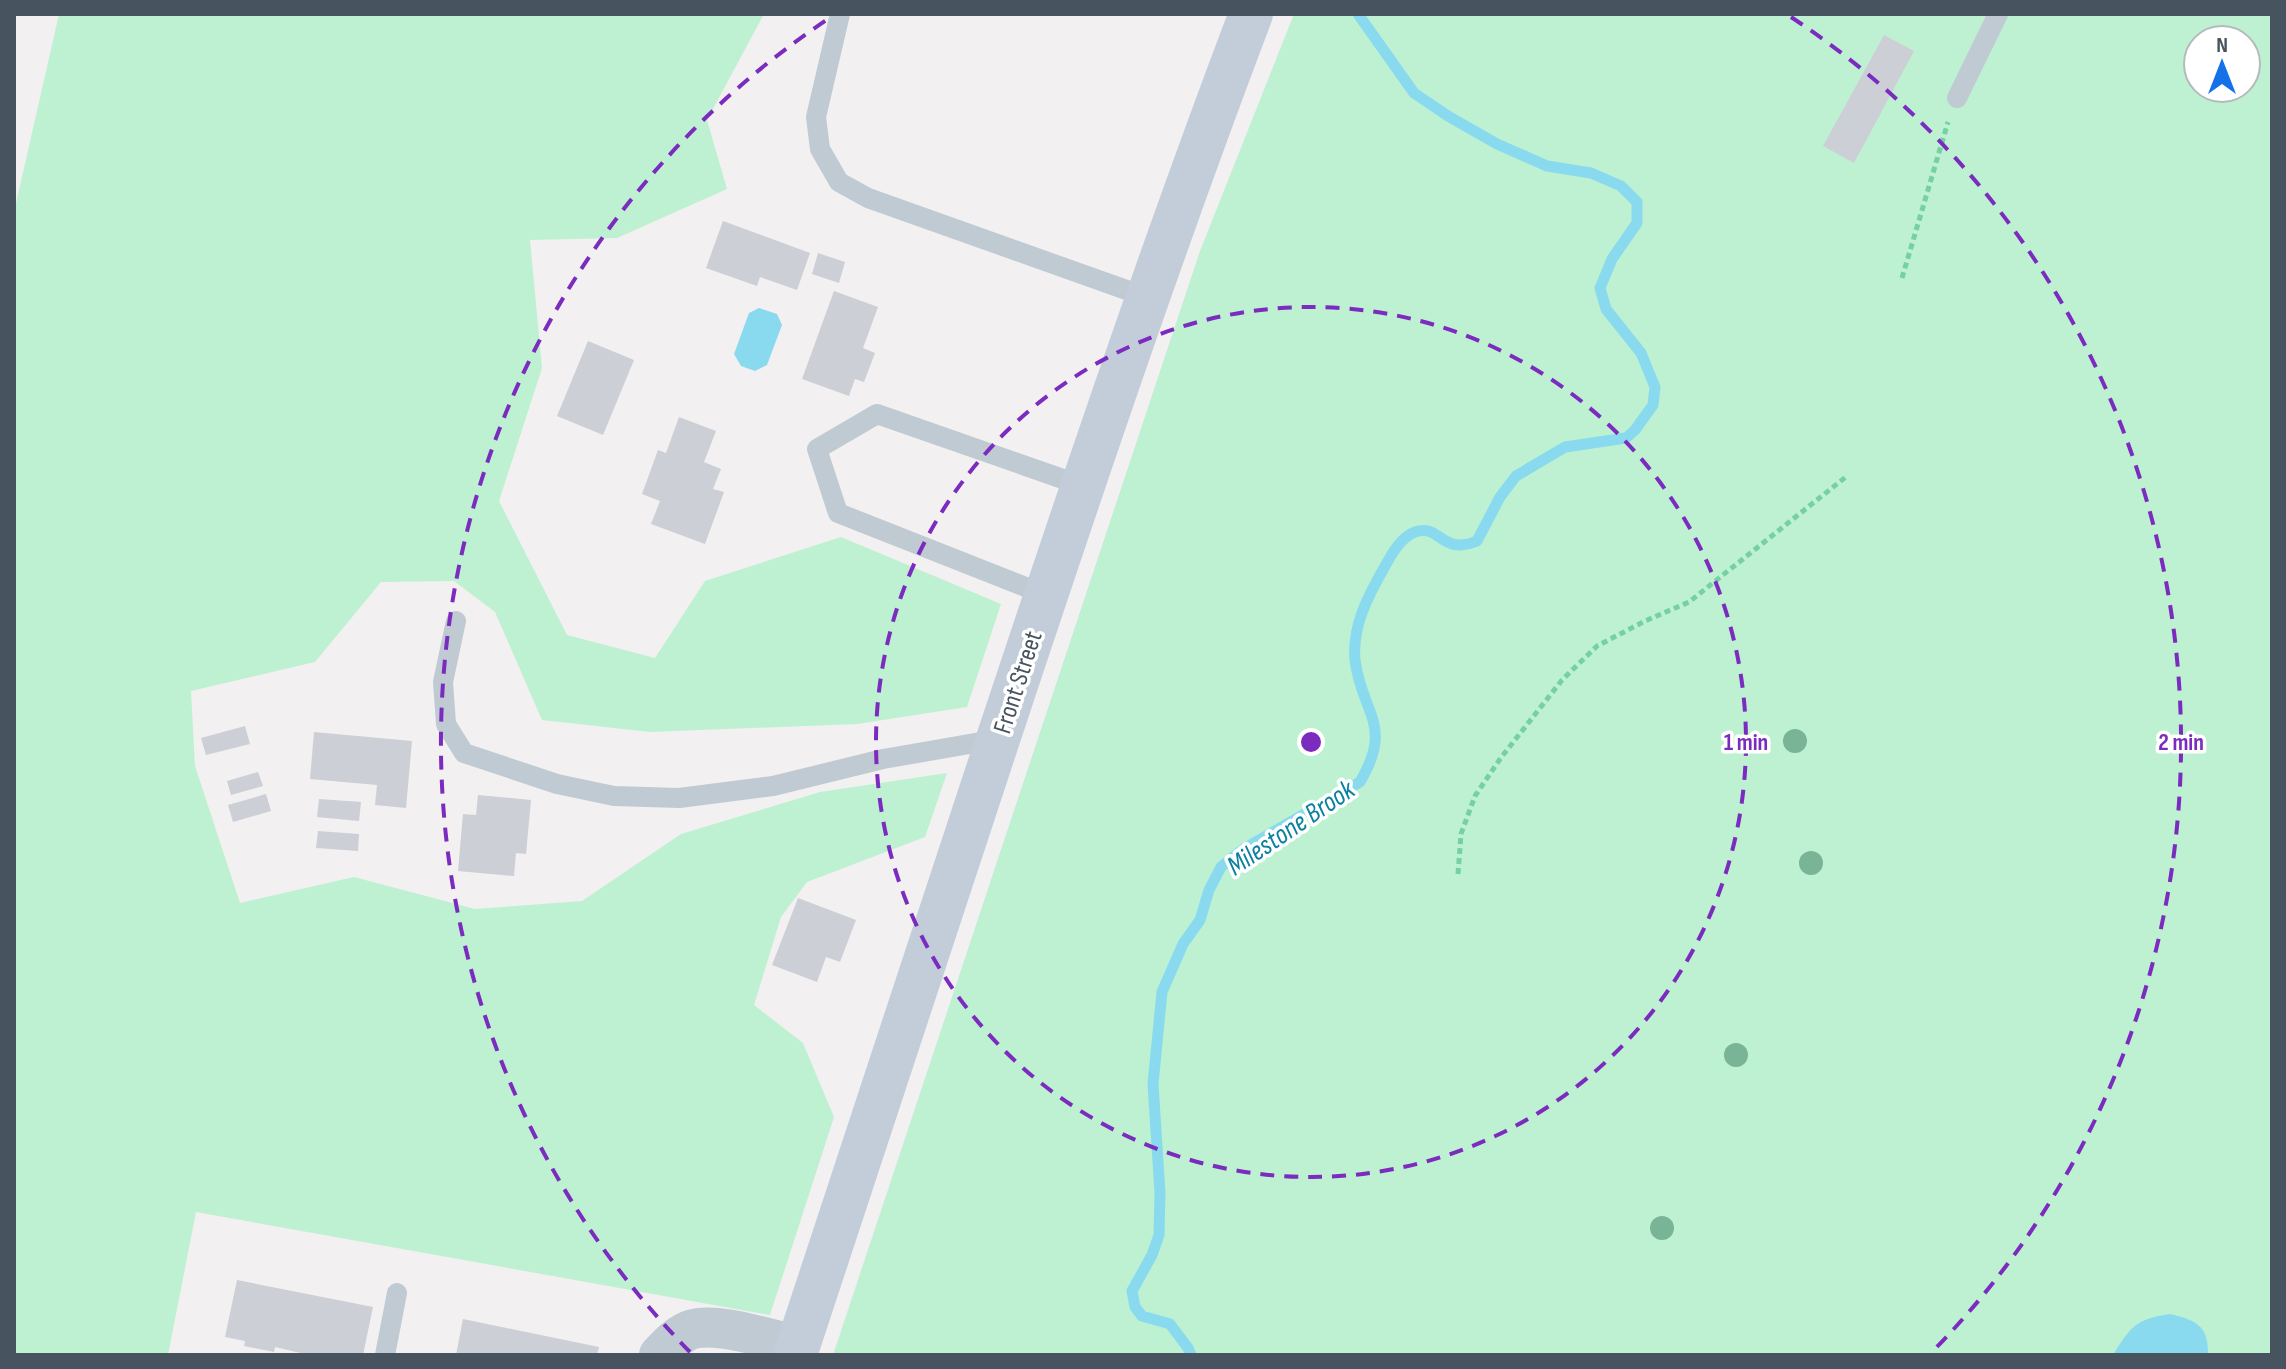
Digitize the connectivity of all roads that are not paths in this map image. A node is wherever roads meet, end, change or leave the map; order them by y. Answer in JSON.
{"nodes":[{"id":1,"x":840,"y":14,"type":"edge"},
{"id":2,"x":1251,"y":14,"type":"edge"},
{"id":3,"x":1998,"y":14,"type":"edge"},
{"id":4,"x":1957,"y":98,"type":"road end"},
{"id":5,"x":1149,"y":298,"type":"junction"},
{"id":6,"x":1083,"y":486,"type":"junction"},
{"id":7,"x":1046,"y":595,"type":"junction"},
{"id":8,"x":456,"y":621,"type":"dead end"},
{"id":9,"x":998,"y":739,"type":"junction"},
{"id":10,"x":397,"y":1293,"type":"dead end"},
{"id":11,"x":796,"y":1350,"type":"edge"},
{"id":12,"x":385,"y":1355,"type":"edge"},
{"id":13,"x":659,"y":1355,"type":"edge"}],
"edges":[{"from":1,"to":5,"type":"lane"},
{"from":2,"to":5,"type":"main road","name":"Front Street"},
{"from":3,"to":4,"type":"lane"},
{"from":5,"to":6,"type":"main road","name":"Front Street"},
{"from":6,"to":7,"type":"main road","name":"Front Street"},
{"from":6,"to":7,"type":"lane"},
{"from":7,"to":9,"type":"main road","name":"Front Street"},
{"from":8,"to":9,"type":"lane"},
{"from":9,"to":11,"type":"main road","name":"Front Street"},
{"from":10,"to":12,"type":"lane"},
{"from":11,"to":13,"type":"street"}]}
